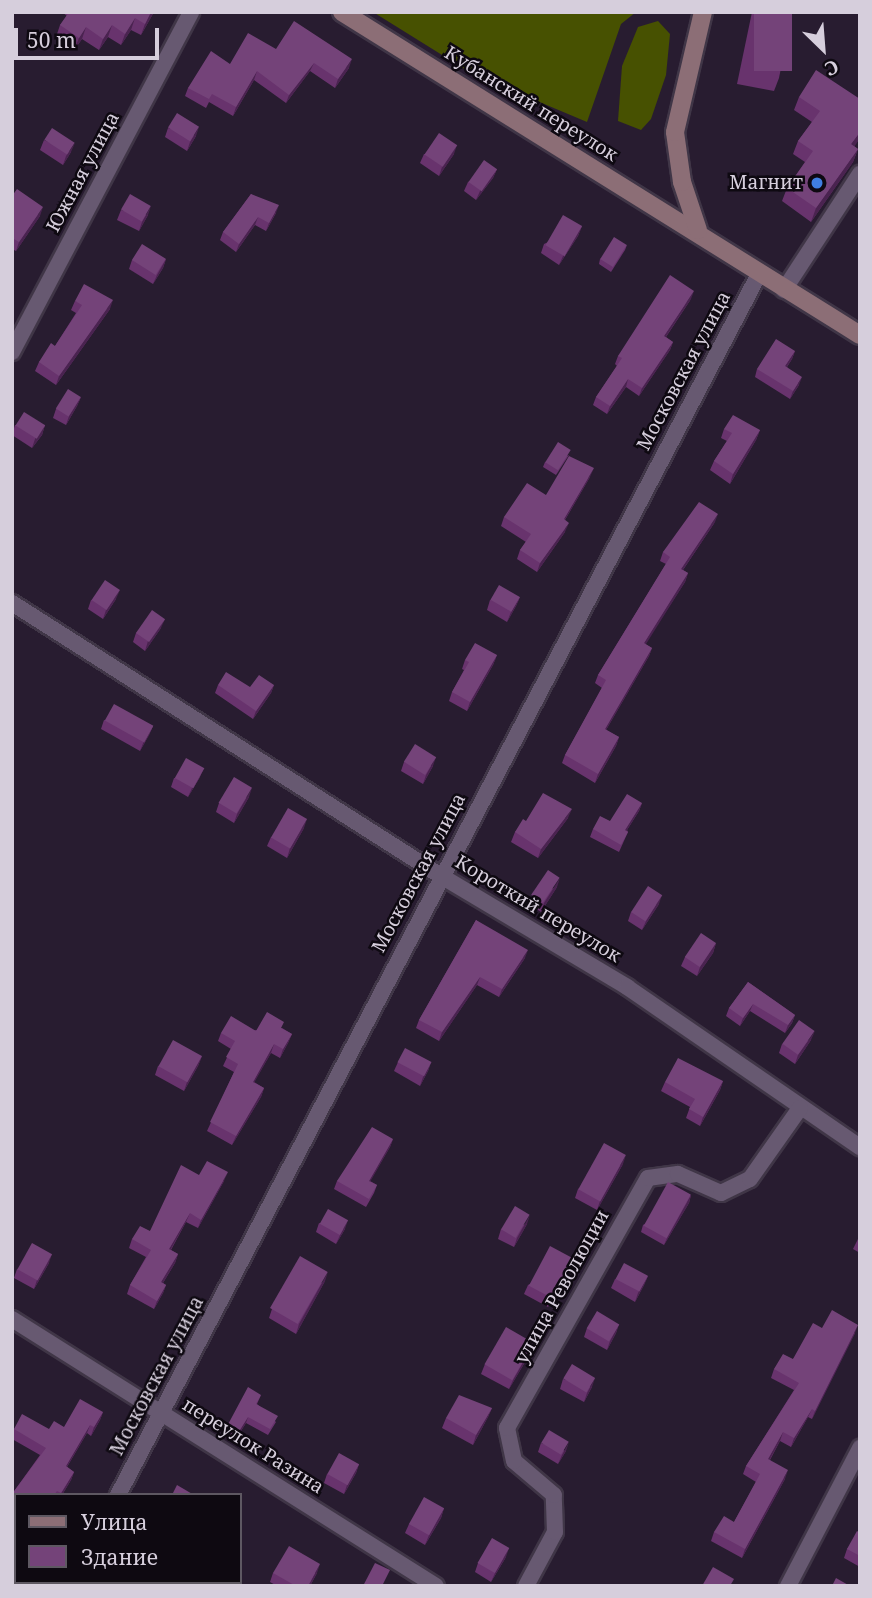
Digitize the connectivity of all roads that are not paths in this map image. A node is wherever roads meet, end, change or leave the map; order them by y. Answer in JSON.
{"nodes":[{"id":1,"x":191,"y":12,"type":"edge"},
{"id":2,"x":342,"y":12,"type":"edge"},
{"id":3,"x":703,"y":12,"type":"edge"},
{"id":4,"x":860,"y":174,"type":"edge"},
{"id":5,"x":698,"y":230,"type":"junction"},
{"id":6,"x":760,"y":272,"type":"junction"},
{"id":7,"x":784,"y":289,"type":"junction"},
{"id":8,"x":860,"y":335,"type":"edge"},
{"id":9,"x":12,"y":352,"type":"edge"},
{"id":10,"x":12,"y":603,"type":"edge"},
{"id":11,"x":442,"y":876,"type":"junction"},
{"id":12,"x":800,"y":1108,"type":"junction"},
{"id":13,"x":860,"y":1147,"type":"edge"},
{"id":14,"x":12,"y":1319,"type":"edge"},
{"id":15,"x":161,"y":1413,"type":"junction"},
{"id":16,"x":860,"y":1448,"type":"edge"},
{"id":17,"x":119,"y":1493,"type":"edge"},
{"id":18,"x":435,"y":1586,"type":"edge"},
{"id":19,"x":526,"y":1586,"type":"edge"},
{"id":20,"x":788,"y":1586,"type":"edge"}],
"edges":[{"from":1,"to":9,"type":"street","name":"Южная улица"},
{"from":2,"to":5,"type":"street","name":"Кубанский переулок"},
{"from":3,"to":5,"type":"street"},
{"from":4,"to":7,"type":"street"},
{"from":5,"to":6,"type":"street","name":"Кубанский переулок"},
{"from":6,"to":7,"type":"street","name":"Кубанский переулок"},
{"from":6,"to":11,"type":"street","name":"Московская улица"},
{"from":7,"to":8,"type":"street","name":"Кубанский переулок"},
{"from":10,"to":11,"type":"street","name":"Короткий переулок"},
{"from":11,"to":12,"type":"street","name":"Короткий переулок"},
{"from":11,"to":15,"type":"street","name":"Московская улица"},
{"from":12,"to":13,"type":"street","name":"Короткий переулок"},
{"from":12,"to":19,"type":"street","name":"улица Революции"},
{"from":14,"to":15,"type":"street","name":"переулок Разина"},
{"from":15,"to":17,"type":"street","name":"Московская улица"},
{"from":15,"to":18,"type":"street","name":"переулок Разина"},
{"from":16,"to":20,"type":"street"}]}
